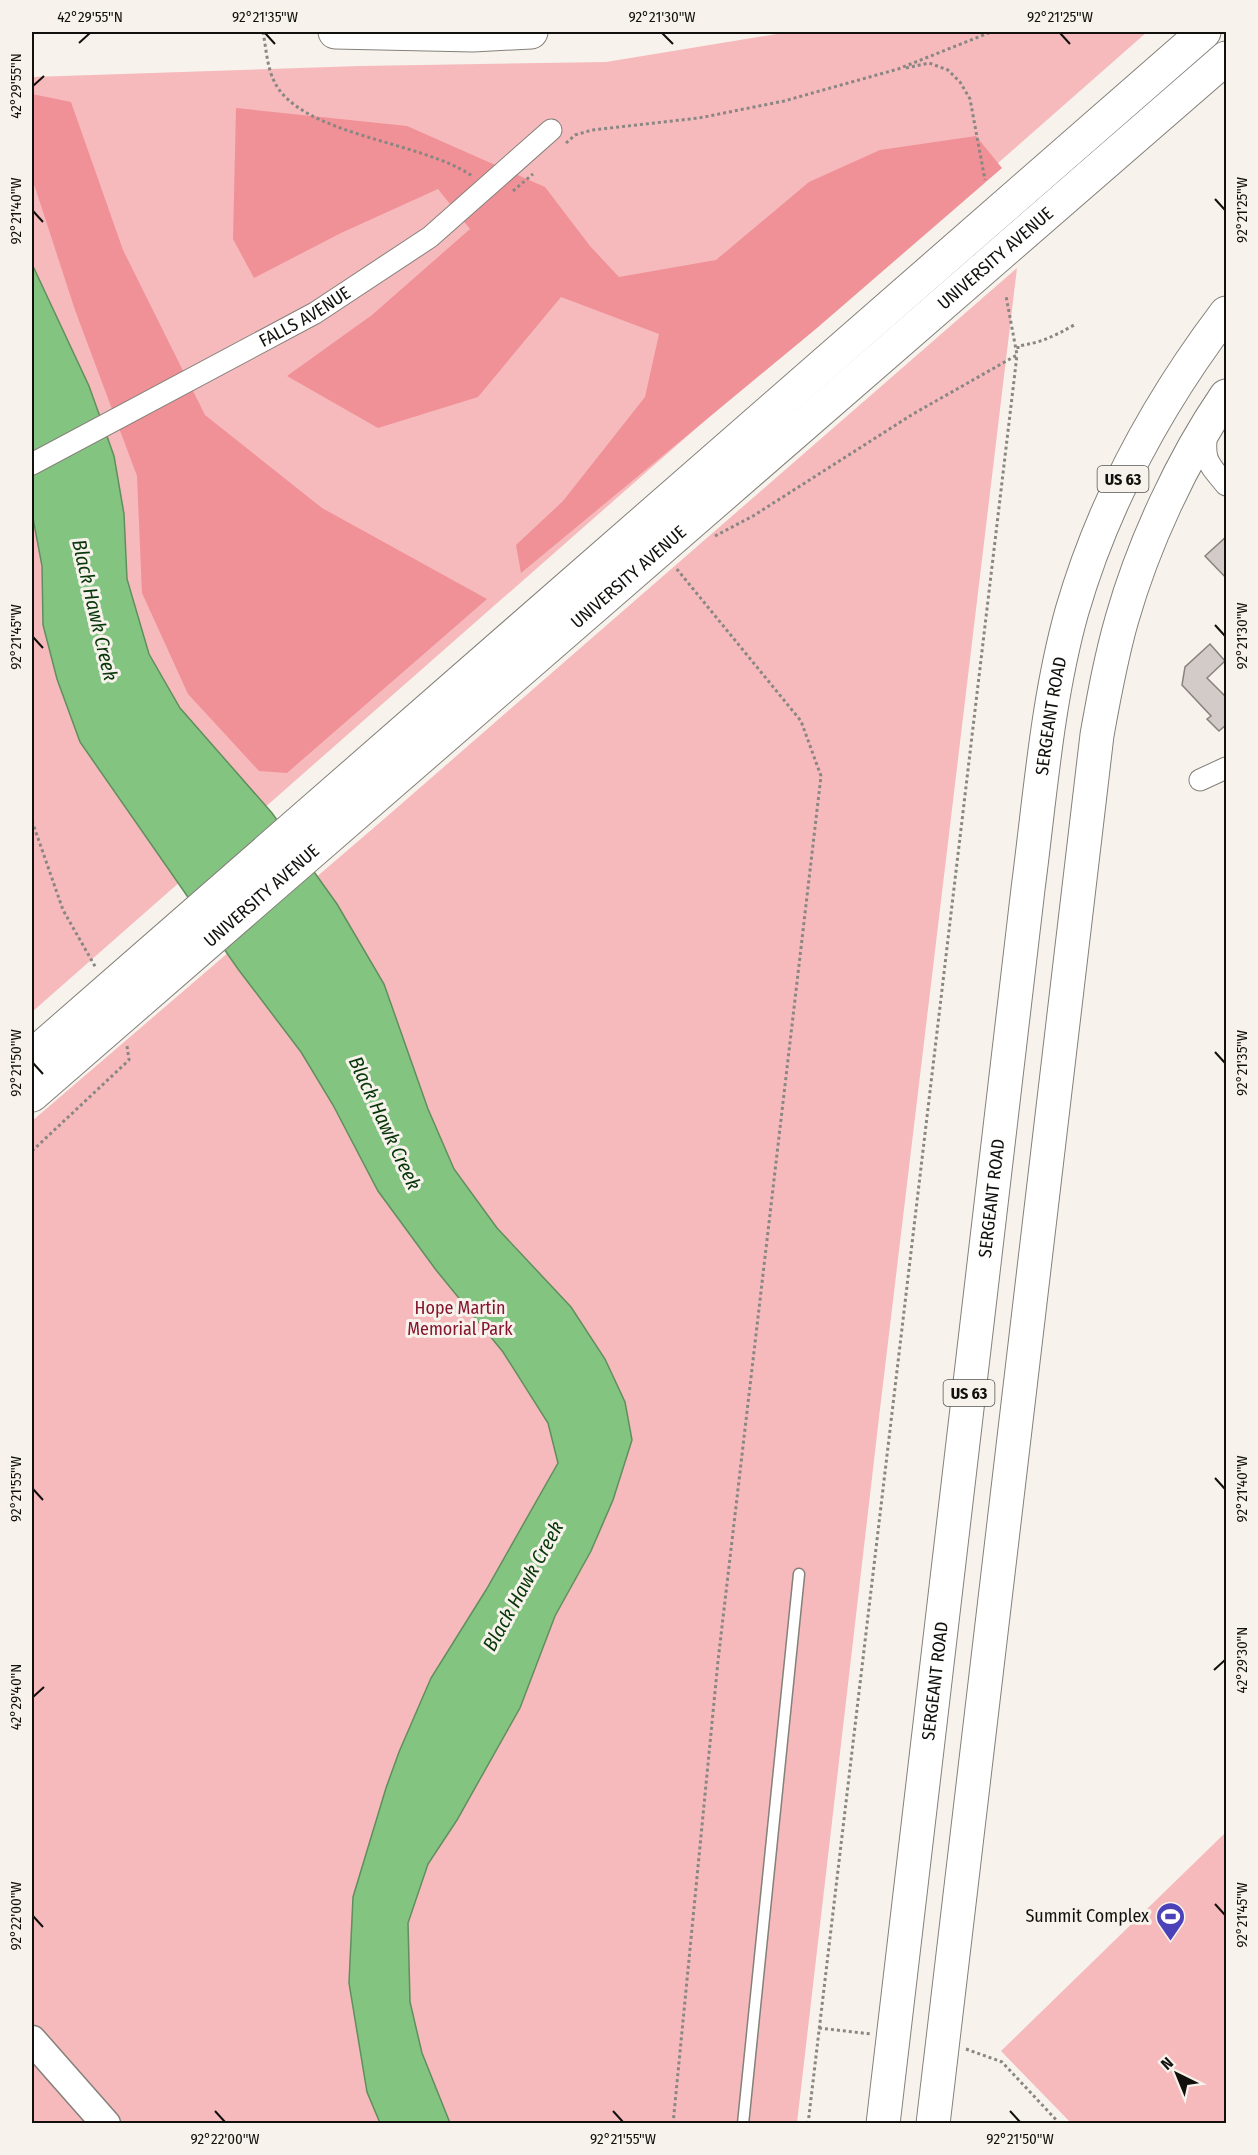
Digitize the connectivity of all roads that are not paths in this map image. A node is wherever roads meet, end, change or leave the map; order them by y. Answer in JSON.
{"nodes":[{"id":1,"x":335,"y":32,"type":"edge"},
{"id":2,"x":531,"y":32,"type":"edge"},
{"id":3,"x":1203,"y":32,"type":"edge"},
{"id":4,"x":1227,"y":58,"type":"edge"},
{"id":5,"x":551,"y":130,"type":"dead end"},
{"id":6,"x":1227,"y":313,"type":"edge"},
{"id":7,"x":1217,"y":410,"type":"edge"},
{"id":8,"x":32,"y":464,"type":"edge"},
{"id":9,"x":1227,"y":485,"type":"edge"},
{"id":10,"x":1227,"y":768,"type":"edge"},
{"id":11,"x":1200,"y":780,"type":"dead end"},
{"id":12,"x":151,"y":972,"type":"junction"},
{"id":13,"x":32,"y":1056,"type":"edge"},
{"id":14,"x":32,"y":1095,"type":"edge"},
{"id":15,"x":799,"y":1574,"type":"dead end"},
{"id":16,"x":32,"y":2040,"type":"edge"},
{"id":17,"x":106,"y":2124,"type":"edge"},
{"id":18,"x":743,"y":2124,"type":"edge"},
{"id":19,"x":883,"y":2124,"type":"edge"},
{"id":20,"x":933,"y":2124,"type":"edge"}],
"edges":[{"from":1,"to":2,"type":"main road"},
{"from":3,"to":12,"type":"main road","name":"UNIVERSITY AVENUE"},
{"from":4,"to":12,"type":"main road","name":"UNIVERSITY AVENUE"},
{"from":5,"to":8,"type":"street","name":"FALLS AVENUE"},
{"from":6,"to":19,"type":"main road","name":"SERGEANT ROAD","number":"US 63"},
{"from":7,"to":9,"type":"street"},
{"from":7,"to":20,"type":"main road","number":"US 63"},
{"from":10,"to":11,"type":"street"},
{"from":12,"to":13,"type":"main road","name":"UNIVERSITY AVENUE"},
{"from":12,"to":14,"type":"main road","name":"UNIVERSITY AVENUE"},
{"from":15,"to":18,"type":"lane"},
{"from":16,"to":17,"type":"main road"}]}
